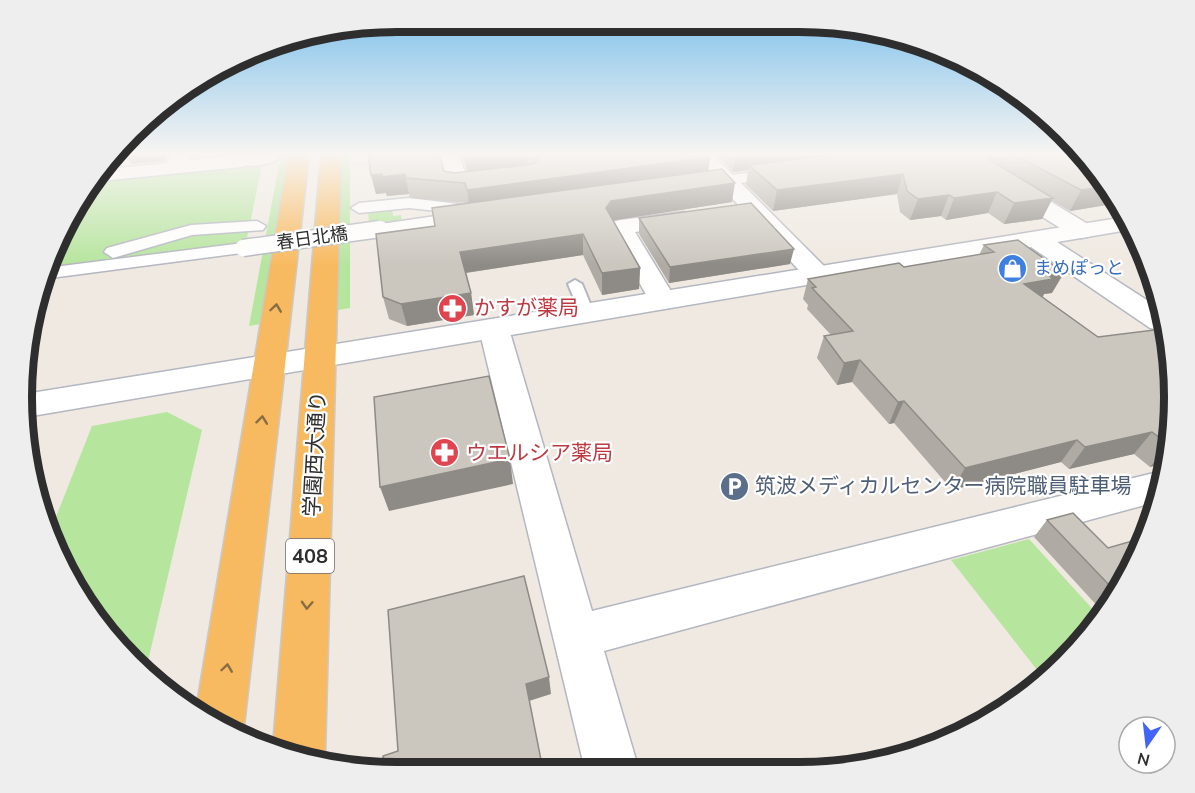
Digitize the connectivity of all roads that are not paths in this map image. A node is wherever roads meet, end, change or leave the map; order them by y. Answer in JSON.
{"nodes":[{"id":1,"x":294,"y":191,"type":"edge"},
{"id":2,"x":329,"y":191,"type":"edge"},
{"id":3,"x":728,"y":191,"type":"edge"},
{"id":4,"x":1016,"y":191,"type":"edge"},
{"id":5,"x":358,"y":208,"type":"dead end"},
{"id":6,"x":731,"y":212,"type":"junction"},
{"id":7,"x":1120,"y":224,"type":"edge"},
{"id":8,"x":257,"y":226,"type":"dead end"},
{"id":9,"x":1082,"y":231,"type":"junction"},
{"id":10,"x":1034,"y":238,"type":"junction"},
{"id":11,"x":89,"y":267,"type":"junction"},
{"id":12,"x":53,"y":273,"type":"edge"},
{"id":13,"x":818,"y":275,"type":"junction"},
{"id":14,"x":575,"y":284,"type":"dead end"},
{"id":15,"x":663,"y":301,"type":"junction"},
{"id":16,"x":587,"y":313,"type":"junction"},
{"id":17,"x":1155,"y":318,"type":"edge"},
{"id":18,"x":494,"y":329,"type":"junction"},
{"id":19,"x":320,"y":358,"type":"junction"},
{"id":20,"x":270,"y":366,"type":"junction"},
{"id":21,"x":32,"y":405,"type":"edge"},
{"id":22,"x":1152,"y":489,"type":"edge"},
{"id":23,"x":576,"y":637,"type":"junction"},
{"id":24,"x":220,"y":716,"type":"edge"},
{"id":25,"x":299,"y":748,"type":"edge"},
{"id":26,"x":610,"y":762,"type":"edge"}],
"edges":[{"from":20,"to":1,"type":"highway","one_way":true},
{"from":2,"to":19,"type":"highway","name":"学園西大通り","number":"408"},
{"from":3,"to":6,"type":"street"},
{"from":4,"to":9,"type":"street"},
{"from":5,"to":11,"type":"street","name":"春日北橋","bridge":true},
{"from":6,"to":13,"type":"street"},
{"from":6,"to":15,"type":"street"},
{"from":7,"to":9,"type":"street"},
{"from":8,"to":11,"type":"street"},
{"from":9,"to":10,"type":"street"},
{"from":10,"to":13,"type":"street"},
{"from":10,"to":17,"type":"street"},
{"from":11,"to":12,"type":"street","name":"春日北橋"},
{"from":13,"to":15,"type":"street"},
{"from":14,"to":16,"type":"lane"},
{"from":15,"to":16,"type":"street"},
{"from":16,"to":18,"type":"street"},
{"from":18,"to":19,"type":"street"},
{"from":18,"to":23,"type":"street"},
{"from":19,"to":20,"type":"street"},
{"from":19,"to":25,"type":"highway","name":"学園西大通り","number":"408","one_way":true},
{"from":20,"to":21,"type":"street"},
{"from":24,"to":20,"type":"highway","one_way":true},
{"from":22,"to":23,"type":"street"},
{"from":23,"to":26,"type":"street"}]}
